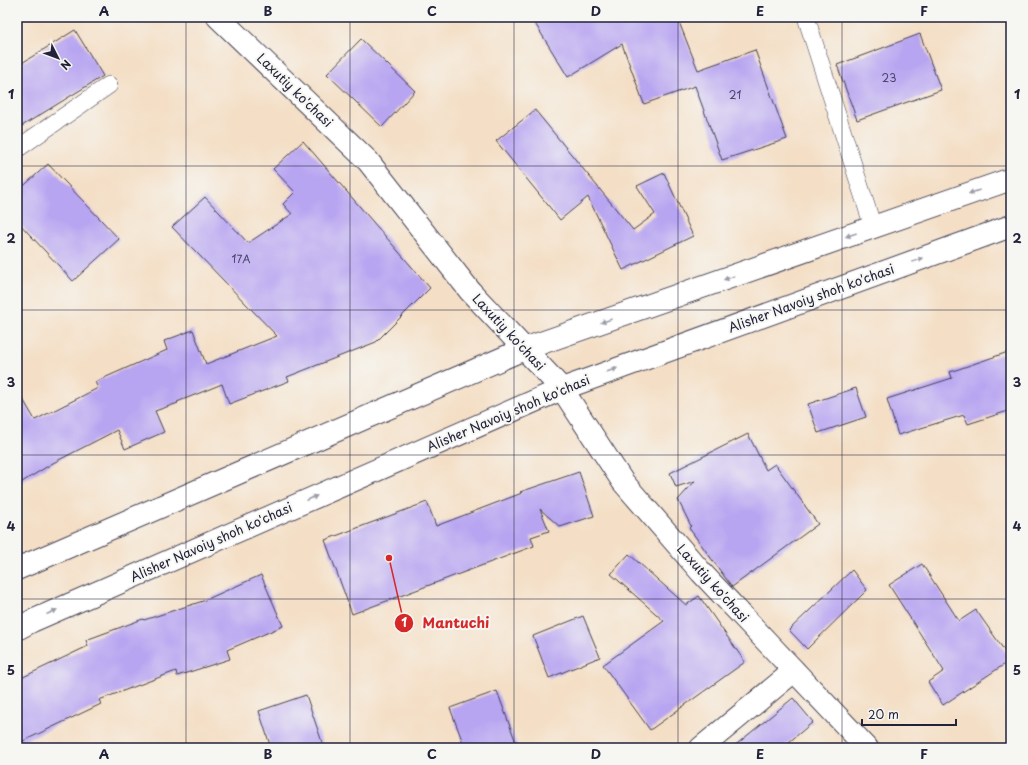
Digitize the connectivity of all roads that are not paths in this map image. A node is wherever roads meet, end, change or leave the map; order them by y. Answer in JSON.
{"nodes":[{"id":1,"x":218,"y":17,"type":"edge"},
{"id":2,"x":806,"y":17,"type":"edge"},
{"id":3,"x":109,"y":85,"type":"dead end"},
{"id":4,"x":17,"y":149,"type":"edge"},
{"id":5,"x":1011,"y":179,"type":"edge"},
{"id":6,"x":1011,"y":226,"type":"edge"},
{"id":7,"x":873,"y":228,"type":"junction"},
{"id":8,"x":524,"y":349,"type":"junction"},
{"id":9,"x":562,"y":388,"type":"junction"},
{"id":10,"x":17,"y":569,"type":"edge"},
{"id":11,"x":17,"y":629,"type":"edge"},
{"id":12,"x":794,"y":671,"type":"junction"},
{"id":13,"x":701,"y":748,"type":"edge"},
{"id":14,"x":867,"y":748,"type":"edge"}],
"edges":[{"from":1,"to":8,"type":"main road","name":"Laxutiy ko'chasi"},
{"from":2,"to":7,"type":"lane"},
{"from":3,"to":4,"type":"lane"},
{"from":5,"to":7,"type":"main road","one_way":true},
{"from":9,"to":6,"type":"main road","name":"Alisher Navoiy shoh ko'chasi","one_way":true},
{"from":7,"to":8,"type":"main road","one_way":true},
{"from":8,"to":9,"type":"main road","name":"Laxutiy ko'chasi"},
{"from":8,"to":10,"type":"main road"},
{"from":11,"to":9,"type":"main road","name":"Alisher Navoiy shoh ko'chasi","one_way":true},
{"from":9,"to":12,"type":"main road","name":"Laxutiy ko'chasi"},
{"from":12,"to":13,"type":"main road"},
{"from":12,"to":14,"type":"main road","name":"Laxutiy ko'chasi"}]}
